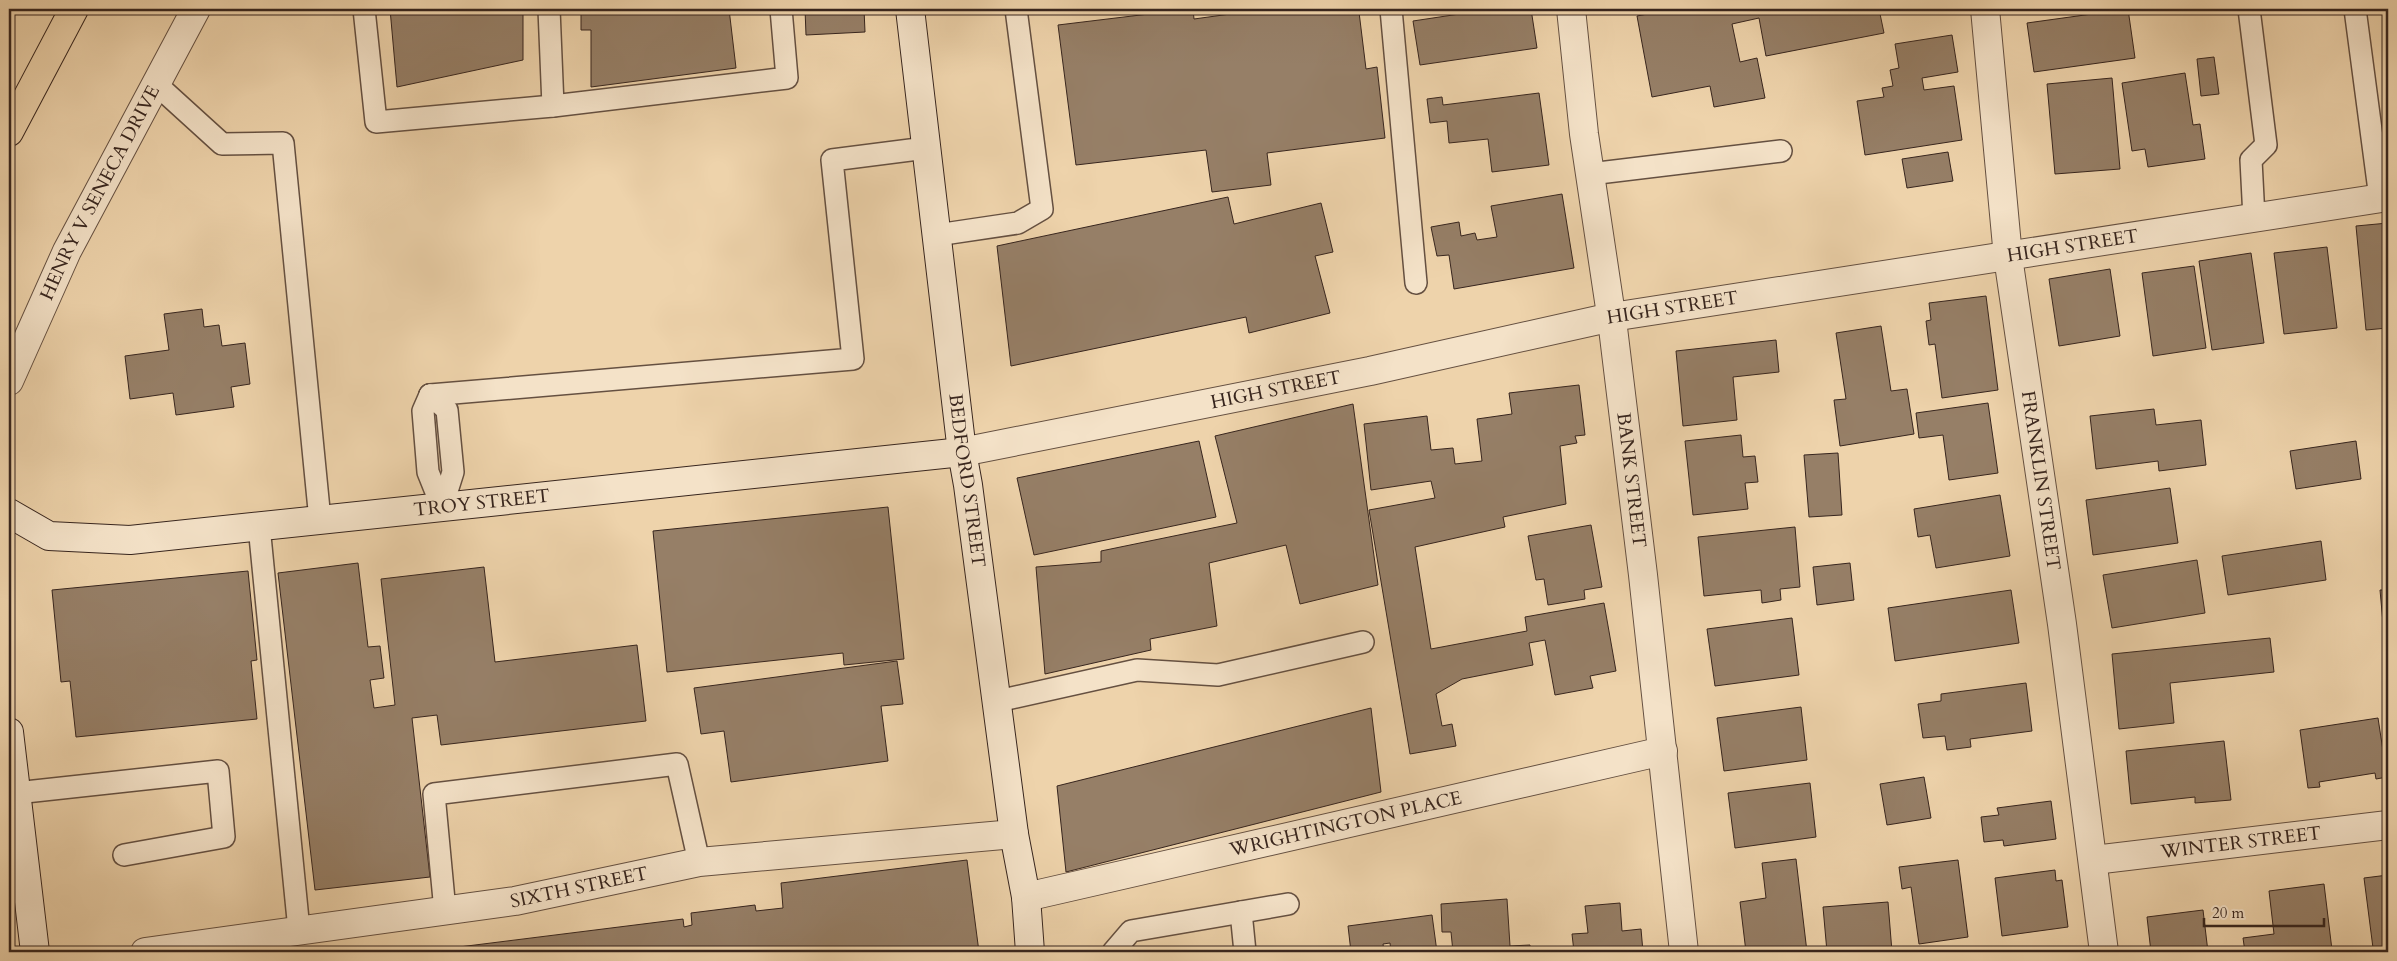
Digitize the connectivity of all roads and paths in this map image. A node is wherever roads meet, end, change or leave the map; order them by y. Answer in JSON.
{"nodes":[{"id":1,"x":74,"y":9,"type":"edge"},
{"id":2,"x":196,"y":9,"type":"edge"},
{"id":3,"x":364,"y":9,"type":"edge"},
{"id":4,"x":550,"y":9,"type":"edge"},
{"id":5,"x":780,"y":9,"type":"edge"},
{"id":6,"x":910,"y":9,"type":"edge"},
{"id":7,"x":1016,"y":9,"type":"edge"},
{"id":8,"x":1391,"y":9,"type":"edge"},
{"id":9,"x":1571,"y":9,"type":"edge"},
{"id":10,"x":1985,"y":9,"type":"edge"},
{"id":11,"x":2249,"y":9,"type":"edge"},
{"id":12,"x":2355,"y":9,"type":"edge"},
{"id":13,"x":156,"y":84,"type":"junction"},
{"id":14,"x":553,"y":106,"type":"junction"},
{"id":15,"x":10,"y":131,"type":"edge"},
{"id":16,"x":926,"y":148,"type":"junction"},
{"id":17,"x":1781,"y":151,"type":"dead end"},
{"id":18,"x":1590,"y":174,"type":"junction"},
{"id":19,"x":2384,"y":197,"type":"edge"},
{"id":20,"x":2254,"y":218,"type":"junction"},
{"id":21,"x":937,"y":235,"type":"junction"},
{"id":22,"x":2008,"y":257,"type":"junction"},
{"id":23,"x":1416,"y":283,"type":"dead end"},
{"id":24,"x":1612,"y":317,"type":"junction"},
{"id":25,"x":9,"y":381,"type":"edge"},
{"id":26,"x":962,"y":452,"type":"junction"},
{"id":27,"x":442,"y":507,"type":"junction"},
{"id":28,"x":9,"y":513,"type":"edge"},
{"id":29,"x":320,"y":520,"type":"junction"},
{"id":30,"x":259,"y":526,"type":"junction"},
{"id":31,"x":1364,"y":642,"type":"dead end"},
{"id":32,"x":998,"y":701,"type":"junction"},
{"id":33,"x":9,"y":732,"type":"edge"},
{"id":34,"x":1663,"y":752,"type":"junction"},
{"id":35,"x":16,"y":793,"type":"junction"},
{"id":36,"x":2388,"y":825,"type":"edge"},
{"id":37,"x":1014,"y":834,"type":"junction"},
{"id":38,"x":124,"y":856,"type":"dead end"},
{"id":39,"x":2094,"y":860,"type":"junction"},
{"id":40,"x":699,"y":862,"type":"junction"},
{"id":41,"x":17,"y":863,"type":"edge"},
{"id":42,"x":1026,"y":897,"type":"junction"},
{"id":43,"x":1288,"y":904,"type":"dead end"},
{"id":44,"x":445,"y":911,"type":"junction"},
{"id":45,"x":1241,"y":912,"type":"junction"},
{"id":46,"x":299,"y":930,"type":"junction"},
{"id":47,"x":36,"y":952,"type":"edge"},
{"id":48,"x":146,"y":952,"type":"edge"},
{"id":49,"x":1030,"y":952,"type":"edge"},
{"id":50,"x":1113,"y":952,"type":"edge"},
{"id":51,"x":1245,"y":952,"type":"edge"},
{"id":52,"x":1684,"y":952,"type":"edge"},
{"id":53,"x":2104,"y":952,"type":"edge"}],
"edges":[{"from":1,"to":15,"type":"highway"},
{"from":2,"to":13,"type":"street","name":"HENRY V SENECA DRIVE"},
{"from":3,"to":14,"type":"lane"},
{"from":4,"to":14,"type":"lane"},
{"from":5,"to":14,"type":"lane"},
{"from":6,"to":16,"type":"street","name":"BEDFORD STREET"},
{"from":7,"to":21,"type":"lane"},
{"from":8,"to":23,"type":"lane"},
{"from":9,"to":18,"type":"street","name":"BANK STREET"},
{"from":10,"to":22,"type":"street","name":"FRANKLIN STREET"},
{"from":11,"to":20,"type":"lane"},
{"from":12,"to":19,"type":"lane"},
{"from":13,"to":25,"type":"street","name":"HENRY V SENECA DRIVE"},
{"from":13,"to":29,"type":"lane"},
{"from":16,"to":21,"type":"street","name":"BEDFORD STREET"},
{"from":16,"to":27,"type":"lane"},
{"from":17,"to":18,"type":"lane"},
{"from":18,"to":24,"type":"street","name":"BANK STREET"},
{"from":19,"to":20,"type":"street","name":"HIGH STREET"},
{"from":20,"to":22,"type":"street","name":"HIGH STREET"},
{"from":21,"to":26,"type":"street","name":"BEDFORD STREET"},
{"from":22,"to":24,"type":"street","name":"HIGH STREET"},
{"from":22,"to":39,"type":"street","name":"FRANKLIN STREET"},
{"from":24,"to":26,"type":"street","name":"HIGH STREET"},
{"from":24,"to":34,"type":"street","name":"BANK STREET"},
{"from":26,"to":27,"type":"street","name":"TROY STREET"},
{"from":26,"to":32,"type":"street","name":"BEDFORD STREET"},
{"from":27,"to":29,"type":"street","name":"TROY STREET"},
{"from":28,"to":30,"type":"street","name":"TROY STREET"},
{"from":29,"to":30,"type":"street","name":"TROY STREET"},
{"from":30,"to":46,"type":"lane"},
{"from":31,"to":32,"type":"lane"},
{"from":32,"to":37,"type":"street","name":"BEDFORD STREET"},
{"from":33,"to":35,"type":"street"},
{"from":34,"to":42,"type":"street","name":"WRIGHTINGTON PLACE"},
{"from":34,"to":52,"type":"street","name":"BANK STREET"},
{"from":35,"to":38,"type":"lane"},
{"from":35,"to":41,"type":"street"},
{"from":36,"to":39,"type":"street","name":"WINTER STREET"},
{"from":37,"to":40,"type":"street","name":"SIXTH STREET"},
{"from":37,"to":42,"type":"street","name":"BEDFORD STREET"},
{"from":39,"to":53,"type":"street","name":"FRANKLIN STREET"},
{"from":40,"to":44,"type":"street","name":"SIXTH STREET"},
{"from":40,"to":44,"type":"lane"},
{"from":41,"to":47,"type":"street"},
{"from":42,"to":49,"type":"street","name":"BEDFORD STREET"},
{"from":43,"to":45,"type":"lane"},
{"from":44,"to":46,"type":"street","name":"SIXTH STREET"},
{"from":45,"to":50,"type":"lane"},
{"from":45,"to":51,"type":"lane"},
{"from":46,"to":48,"type":"street","name":"SIXTH STREET"}]}
